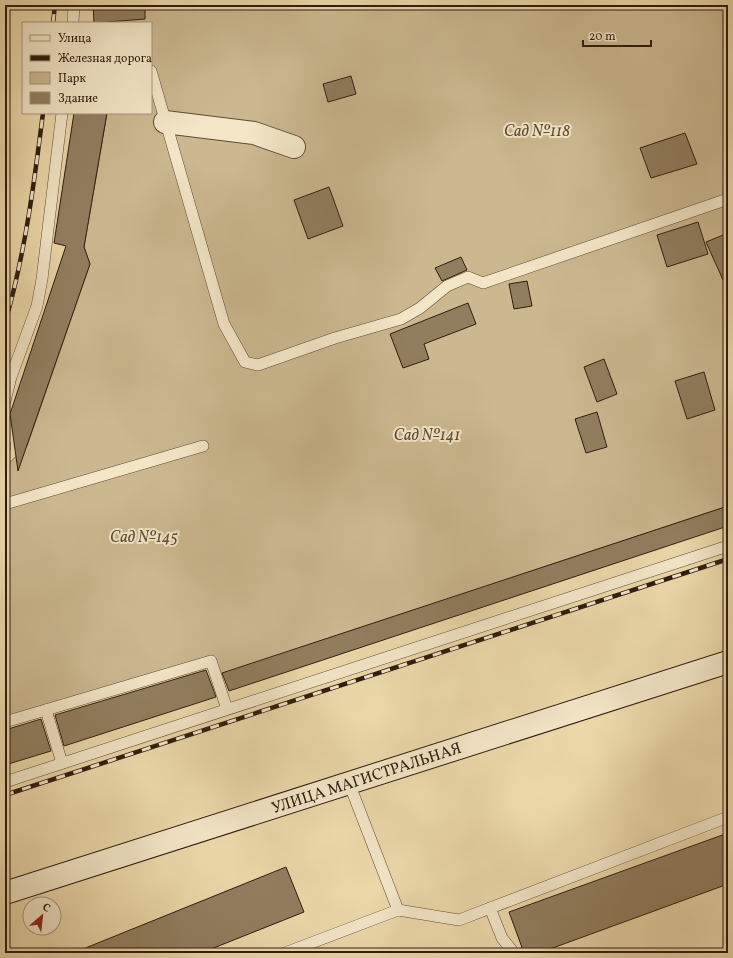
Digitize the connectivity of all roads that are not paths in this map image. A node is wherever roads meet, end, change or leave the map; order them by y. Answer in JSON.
{"nodes":[{"id":1,"x":74,"y":5,"type":"edge"},
{"id":2,"x":73,"y":22,"type":"edge"},
{"id":3,"x":152,"y":75,"type":"edge"},
{"id":4,"x":62,"y":114,"type":"edge"},
{"id":5,"x":165,"y":122,"type":"junction"},
{"id":6,"x":294,"y":147,"type":"dead end"},
{"id":7,"x":728,"y":199,"type":"edge"},
{"id":8,"x":5,"y":401,"type":"edge"},
{"id":9,"x":203,"y":446,"type":"dead end"},
{"id":10,"x":5,"y":504,"type":"edge"},
{"id":11,"x":728,"y":546,"type":"edge"},
{"id":12,"x":728,"y":662,"type":"edge"},
{"id":13,"x":227,"y":709,"type":"junction"},
{"id":14,"x":46,"y":710,"type":"junction"},
{"id":15,"x":5,"y":722,"type":"edge"},
{"id":16,"x":62,"y":763,"type":"junction"},
{"id":17,"x":5,"y":782,"type":"edge"},
{"id":18,"x":349,"y":783,"type":"junction"},
{"id":19,"x":728,"y":817,"type":"edge"},
{"id":20,"x":5,"y":893,"type":"edge"},
{"id":21,"x":490,"y":908,"type":"junction"},
{"id":22,"x":398,"y":910,"type":"junction"},
{"id":23,"x":285,"y":953,"type":"edge"},
{"id":24,"x":514,"y":953,"type":"edge"}],
"edges":[{"from":1,"to":2,"type":"lane"},
{"from":3,"to":5,"type":"lane"},
{"from":4,"to":8,"type":"lane"},
{"from":5,"to":6,"type":"main road"},
{"from":5,"to":7,"type":"lane"},
{"from":9,"to":10,"type":"lane"},
{"from":11,"to":13,"type":"lane"},
{"from":12,"to":18,"type":"main road","name":"УЛИЦА МАГИСТРАЛЬНАЯ"},
{"from":13,"to":14,"type":"lane"},
{"from":13,"to":16,"type":"lane"},
{"from":14,"to":15,"type":"lane"},
{"from":14,"to":16,"type":"lane"},
{"from":16,"to":17,"type":"lane"},
{"from":18,"to":20,"type":"main road","name":"УЛИЦА МАГИСТРАЛЬНАЯ"},
{"from":18,"to":22,"type":"lane"},
{"from":19,"to":21,"type":"lane"},
{"from":21,"to":22,"type":"lane"},
{"from":21,"to":24,"type":"lane"},
{"from":22,"to":23,"type":"lane"}]}
